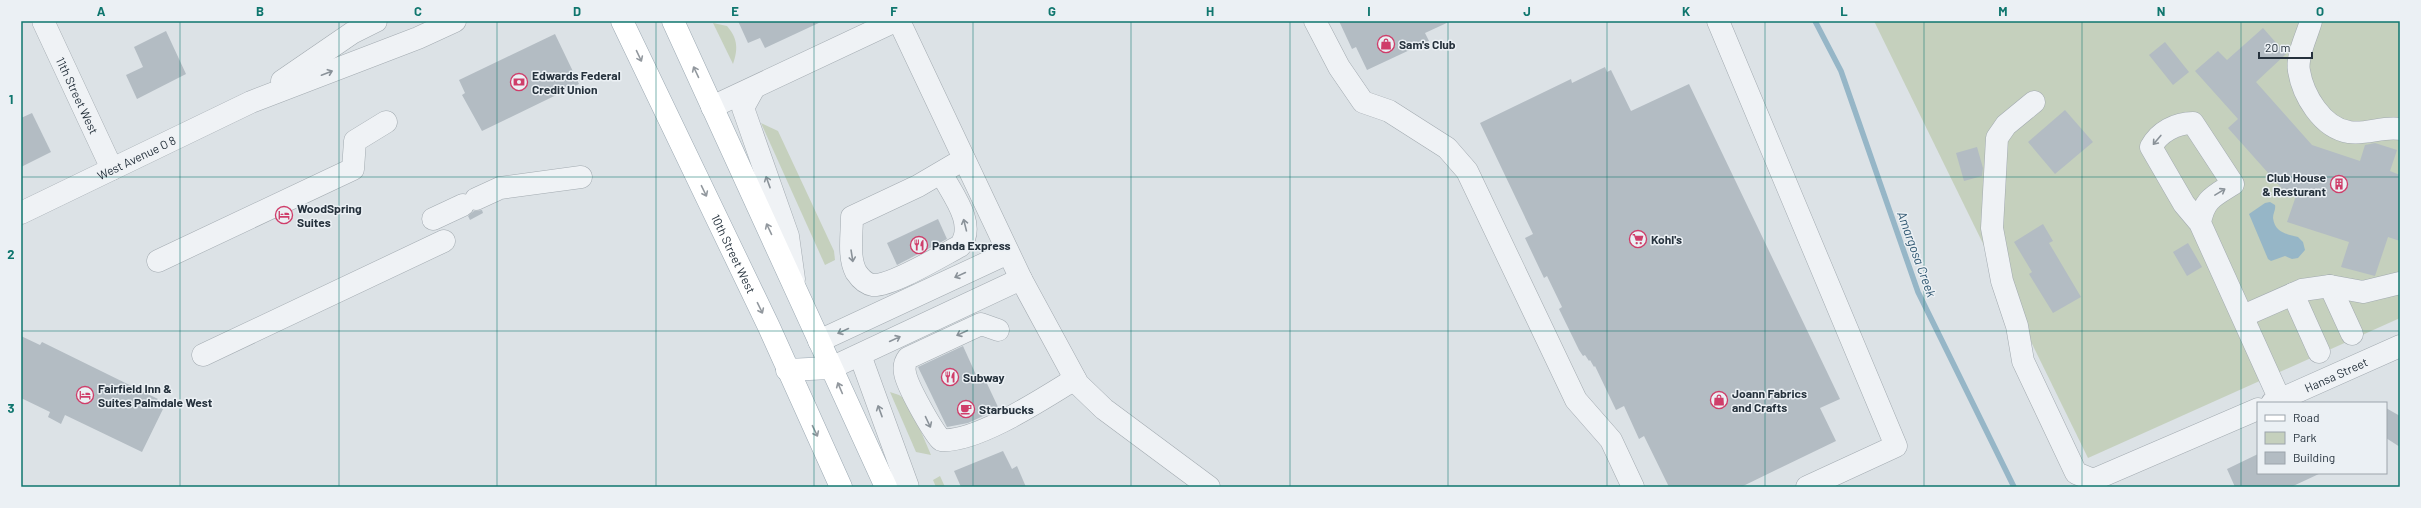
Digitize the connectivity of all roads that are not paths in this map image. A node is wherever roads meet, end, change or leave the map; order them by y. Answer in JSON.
{"nodes":[{"id":1,"x":43,"y":21,"type":"edge"},
{"id":2,"x":376,"y":21,"type":"edge"},
{"id":3,"x":455,"y":21,"type":"edge"},
{"id":4,"x":622,"y":21,"type":"edge"},
{"id":5,"x":673,"y":21,"type":"edge"},
{"id":6,"x":895,"y":21,"type":"edge"},
{"id":7,"x":899,"y":21,"type":"edge"},
{"id":8,"x":1316,"y":21,"type":"edge"},
{"id":9,"x":1718,"y":21,"type":"edge"},
{"id":10,"x":2311,"y":21,"type":"edge"},
{"id":11,"x":754,"y":88,"type":"junction"},
{"id":12,"x":251,"y":102,"type":"junction"},
{"id":13,"x":2034,"y":102,"type":"dead end"},
{"id":14,"x":712,"y":107,"type":"junction"},
{"id":15,"x":386,"y":122,"type":"dead end"},
{"id":16,"x":2400,"y":129,"type":"edge"},
{"id":17,"x":964,"y":159,"type":"junction"},
{"id":18,"x":112,"y":169,"type":"junction"},
{"id":19,"x":941,"y":173,"type":"junction"},
{"id":20,"x":581,"y":177,"type":"dead end"},
{"id":21,"x":21,"y":213,"type":"edge"},
{"id":22,"x":433,"y":219,"type":"dead end"},
{"id":23,"x":2200,"y":223,"type":"dead end"},
{"id":24,"x":444,"y":241,"type":"dead end"},
{"id":25,"x":1008,"y":253,"type":"junction"},
{"id":26,"x":158,"y":261,"type":"dead end"},
{"id":27,"x":1021,"y":279,"type":"junction"},
{"id":28,"x":2400,"y":283,"type":"edge"},
{"id":29,"x":2330,"y":286,"type":"junction"},
{"id":30,"x":796,"y":287,"type":"junction"},
{"id":31,"x":2293,"y":294,"type":"junction"},
{"id":32,"x":2243,"y":316,"type":"junction"},
{"id":33,"x":998,"y":330,"type":"dead end"},
{"id":34,"x":2352,"y":334,"type":"dead end"},
{"id":35,"x":820,"y":341,"type":"junction"},
{"id":36,"x":2400,"y":346,"type":"edge"},
{"id":37,"x":2319,"y":352,"type":"dead end"},
{"id":38,"x":204,"y":355,"type":"dead end"},
{"id":39,"x":860,"y":355,"type":"junction"},
{"id":40,"x":831,"y":368,"type":"junction"},
{"id":41,"x":787,"y":370,"type":"junction"},
{"id":42,"x":1075,"y":379,"type":"junction"},
{"id":43,"x":2276,"y":401,"type":"edge"},
{"id":44,"x":2257,"y":409,"type":"edge"},
{"id":45,"x":841,"y":487,"type":"edge"},
{"id":46,"x":886,"y":487,"type":"edge"},
{"id":47,"x":908,"y":487,"type":"edge"},
{"id":48,"x":1209,"y":487,"type":"edge"},
{"id":49,"x":1633,"y":487,"type":"edge"},
{"id":50,"x":1807,"y":487,"type":"edge"}],
"edges":[{"from":1,"to":18,"type":"street","name":"11th Street West"},
{"from":2,"to":12,"type":"street","name":"West Avenue O 8"},
{"from":12,"to":3,"type":"street","name":"West Avenue O 8","one_way":true},
{"from":4,"to":41,"type":"main road","name":"10th Street West","one_way":true},
{"from":14,"to":5,"type":"main road","one_way":true},
{"from":6,"to":11,"type":"street"},
{"from":7,"to":17,"type":"street"},
{"from":8,"to":49,"type":"street"},
{"from":9,"to":50,"type":"street"},
{"from":10,"to":16,"type":"street"},
{"from":11,"to":14,"type":"street"},
{"from":30,"to":11,"type":"street","one_way":true},
{"from":12,"to":18,"type":"street","name":"West Avenue O 8"},
{"from":13,"to":44,"type":"street"},
{"from":30,"to":14,"type":"main road","one_way":true},
{"from":15,"to":26,"type":"street"},
{"from":17,"to":19,"type":"street"},
{"from":17,"to":25,"type":"street"},
{"from":18,"to":21,"type":"street","name":"West Avenue O 8"},
{"from":19,"to":19,"type":"street","one_way":true},
{"from":20,"to":22,"type":"street"},
{"from":23,"to":32,"type":"street"},
{"from":24,"to":38,"type":"street"},
{"from":25,"to":27,"type":"street"},
{"from":25,"to":35,"type":"street","one_way":true},
{"from":39,"to":27,"type":"street","one_way":true},
{"from":27,"to":42,"type":"street"},
{"from":28,"to":29,"type":"street"},
{"from":29,"to":31,"type":"street"},
{"from":29,"to":34,"type":"street"},
{"from":30,"to":35,"type":"main road"},
{"from":31,"to":32,"type":"street"},
{"from":31,"to":37,"type":"street"},
{"from":32,"to":43,"type":"street"},
{"from":33,"to":42,"type":"street","one_way":true},
{"from":35,"to":40,"type":"main road"},
{"from":35,"to":41,"type":"main road"},
{"from":36,"to":43,"type":"street","name":"Hansa Street"},
{"from":39,"to":40,"type":"street"},
{"from":47,"to":39,"type":"street","one_way":true},
{"from":40,"to":41,"type":"main road"},
{"from":46,"to":40,"type":"main road","one_way":true},
{"from":41,"to":45,"type":"main road","name":"10th Street West","one_way":true},
{"from":42,"to":48,"type":"street"}]}
